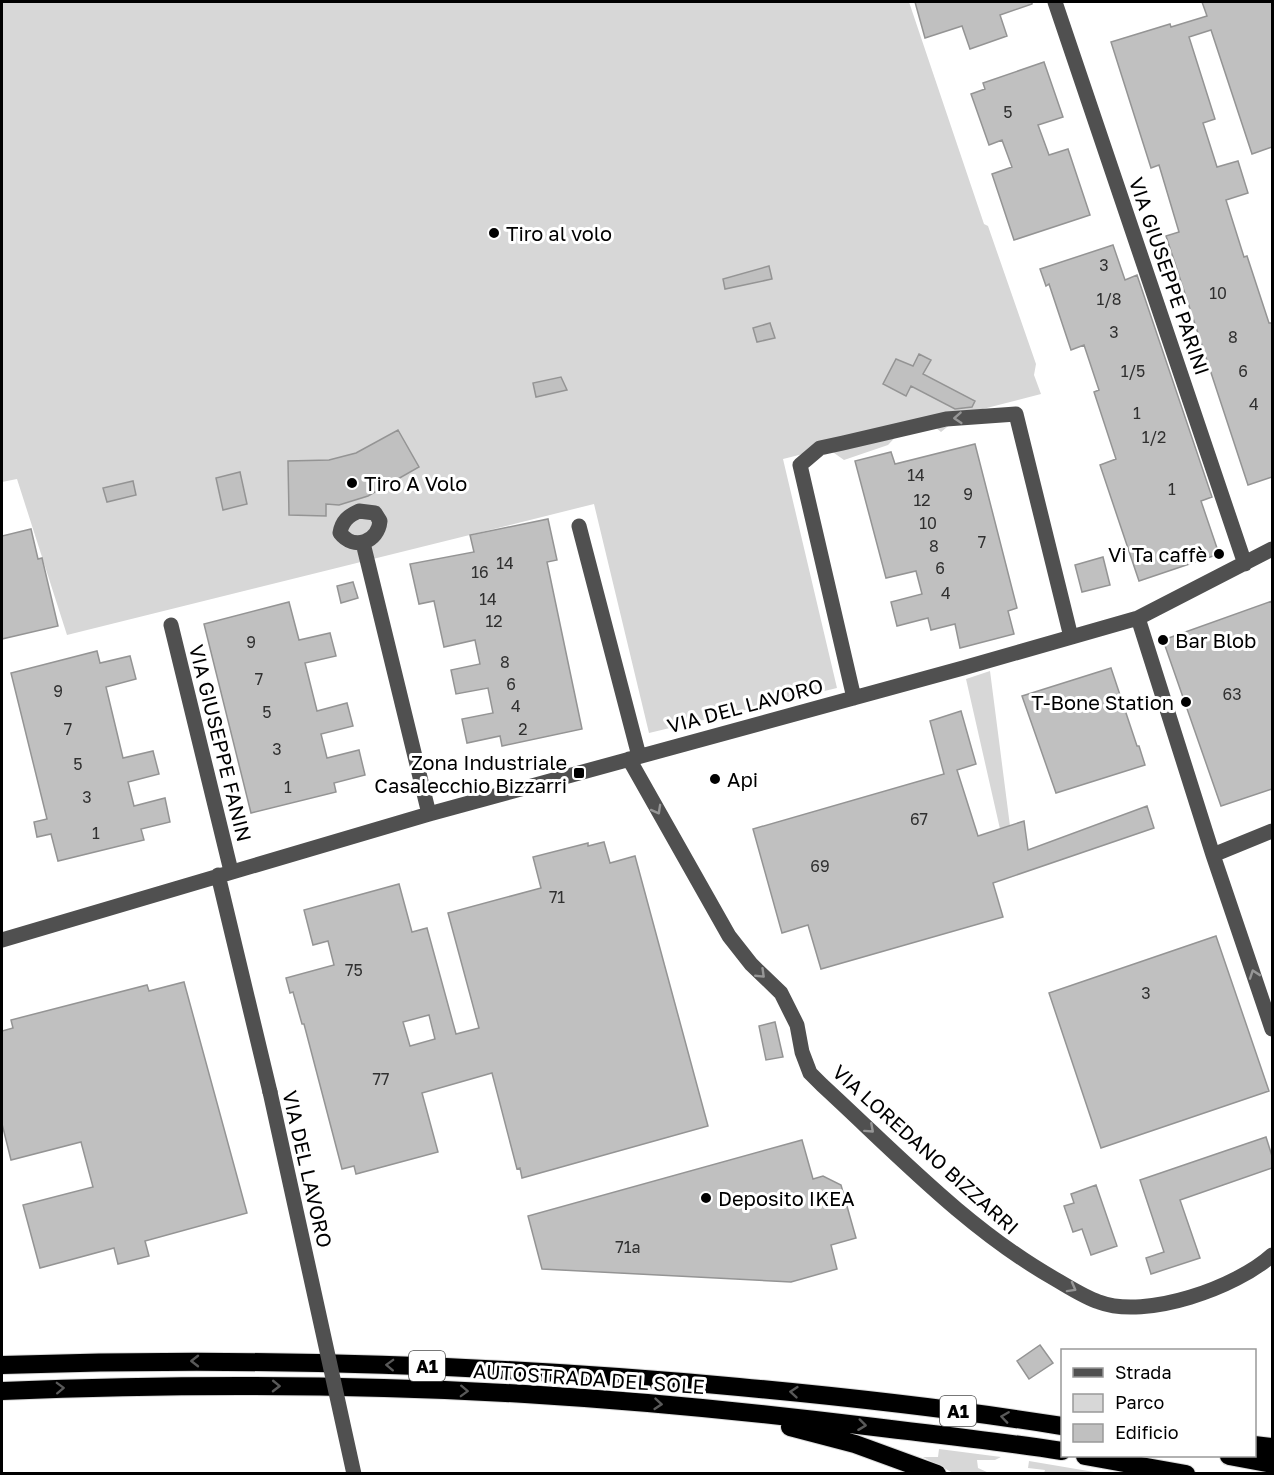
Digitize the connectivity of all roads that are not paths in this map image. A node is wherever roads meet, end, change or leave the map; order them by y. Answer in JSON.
{"nodes":[{"id":1,"x":1055,"y":2,"type":"edge"},
{"id":2,"x":579,"y":526,"type":"dead end"},
{"id":3,"x":363,"y":543,"type":"dead end"},
{"id":4,"x":1272,"y":549,"type":"edge"},
{"id":5,"x":1245,"y":564,"type":"junction"},
{"id":6,"x":1138,"y":618,"type":"junction"},
{"id":7,"x":171,"y":625,"type":"dead end"},
{"id":8,"x":1071,"y":637,"type":"junction"},
{"id":9,"x":854,"y":698,"type":"junction"},
{"id":10,"x":634,"y":758,"type":"junction"},
{"id":11,"x":429,"y":814,"type":"junction"},
{"id":12,"x":1272,"y":831,"type":"edge"},
{"id":13,"x":1213,"y":855,"type":"junction"},
{"id":14,"x":224,"y":873,"type":"junction"},
{"id":15,"x":2,"y":940,"type":"edge"},
{"id":16,"x":1272,"y":1029,"type":"edge"},
{"id":17,"x":1272,"y":1255,"type":"edge"},
{"id":18,"x":2,"y":1365,"type":"edge"},
{"id":19,"x":2,"y":1391,"type":"edge"},
{"id":20,"x":720,"y":1410,"type":"junction"},
{"id":21,"x":1061,"y":1426,"type":"edge"},
{"id":22,"x":1256,"y":1445,"type":"edge"},
{"id":23,"x":1272,"y":1447,"type":"edge"},
{"id":24,"x":1061,"y":1451,"type":"edge"},
{"id":25,"x":1096,"y":1457,"type":"edge"},
{"id":26,"x":1239,"y":1457,"type":"edge"},
{"id":27,"x":1272,"y":1464,"type":"edge"},
{"id":28,"x":354,"y":1473,"type":"edge"},
{"id":29,"x":937,"y":1473,"type":"edge"},
{"id":30,"x":1186,"y":1473,"type":"edge"}],
"edges":[{"from":1,"to":5,"type":"street","name":"VIA GIUSEPPE PARINI"},
{"from":2,"to":10,"type":"street","name":"VIA LOREDANO BIZZARRI"},
{"from":3,"to":11,"type":"street"},
{"from":4,"to":5,"type":"street","name":"VIA DEL LAVORO"},
{"from":5,"to":6,"type":"street","name":"VIA DEL LAVORO"},
{"from":6,"to":8,"type":"street","name":"VIA DEL LAVORO"},
{"from":6,"to":13,"type":"street"},
{"from":7,"to":14,"type":"street","name":"VIA GIUSEPPE FANIN"},
{"from":8,"to":9,"type":"street","name":"VIA DEL LAVORO"},
{"from":8,"to":9,"type":"street","one_way":true},
{"from":9,"to":10,"type":"street","name":"VIA DEL LAVORO"},
{"from":10,"to":11,"type":"street","name":"VIA DEL LAVORO"},
{"from":10,"to":17,"type":"street","name":"VIA LOREDANO BIZZARRI","one_way":true},
{"from":11,"to":14,"type":"street","name":"VIA DEL LAVORO"},
{"from":12,"to":13,"type":"street"},
{"from":16,"to":13,"type":"street","one_way":true},
{"from":14,"to":15,"type":"street","name":"VIA DEL LAVORO"},
{"from":14,"to":28,"type":"street","name":"VIA DEL LAVORO","bridge":true},
{"from":21,"to":18,"type":"highway","name":"AUTOSTRADA DEL SOLE","number":"A1","one_way":true},
{"from":19,"to":20,"type":"highway","name":"AUTOSTRADA DEL SOLE","number":"A1","one_way":true},
{"from":20,"to":24,"type":"highway","name":"AUTOSTRADA DEL SOLE","number":"A1","one_way":true},
{"from":20,"to":29,"type":"highway"},
{"from":22,"to":23,"type":"highway"},
{"from":25,"to":30,"type":"highway"},
{"from":26,"to":27,"type":"highway"}]}
